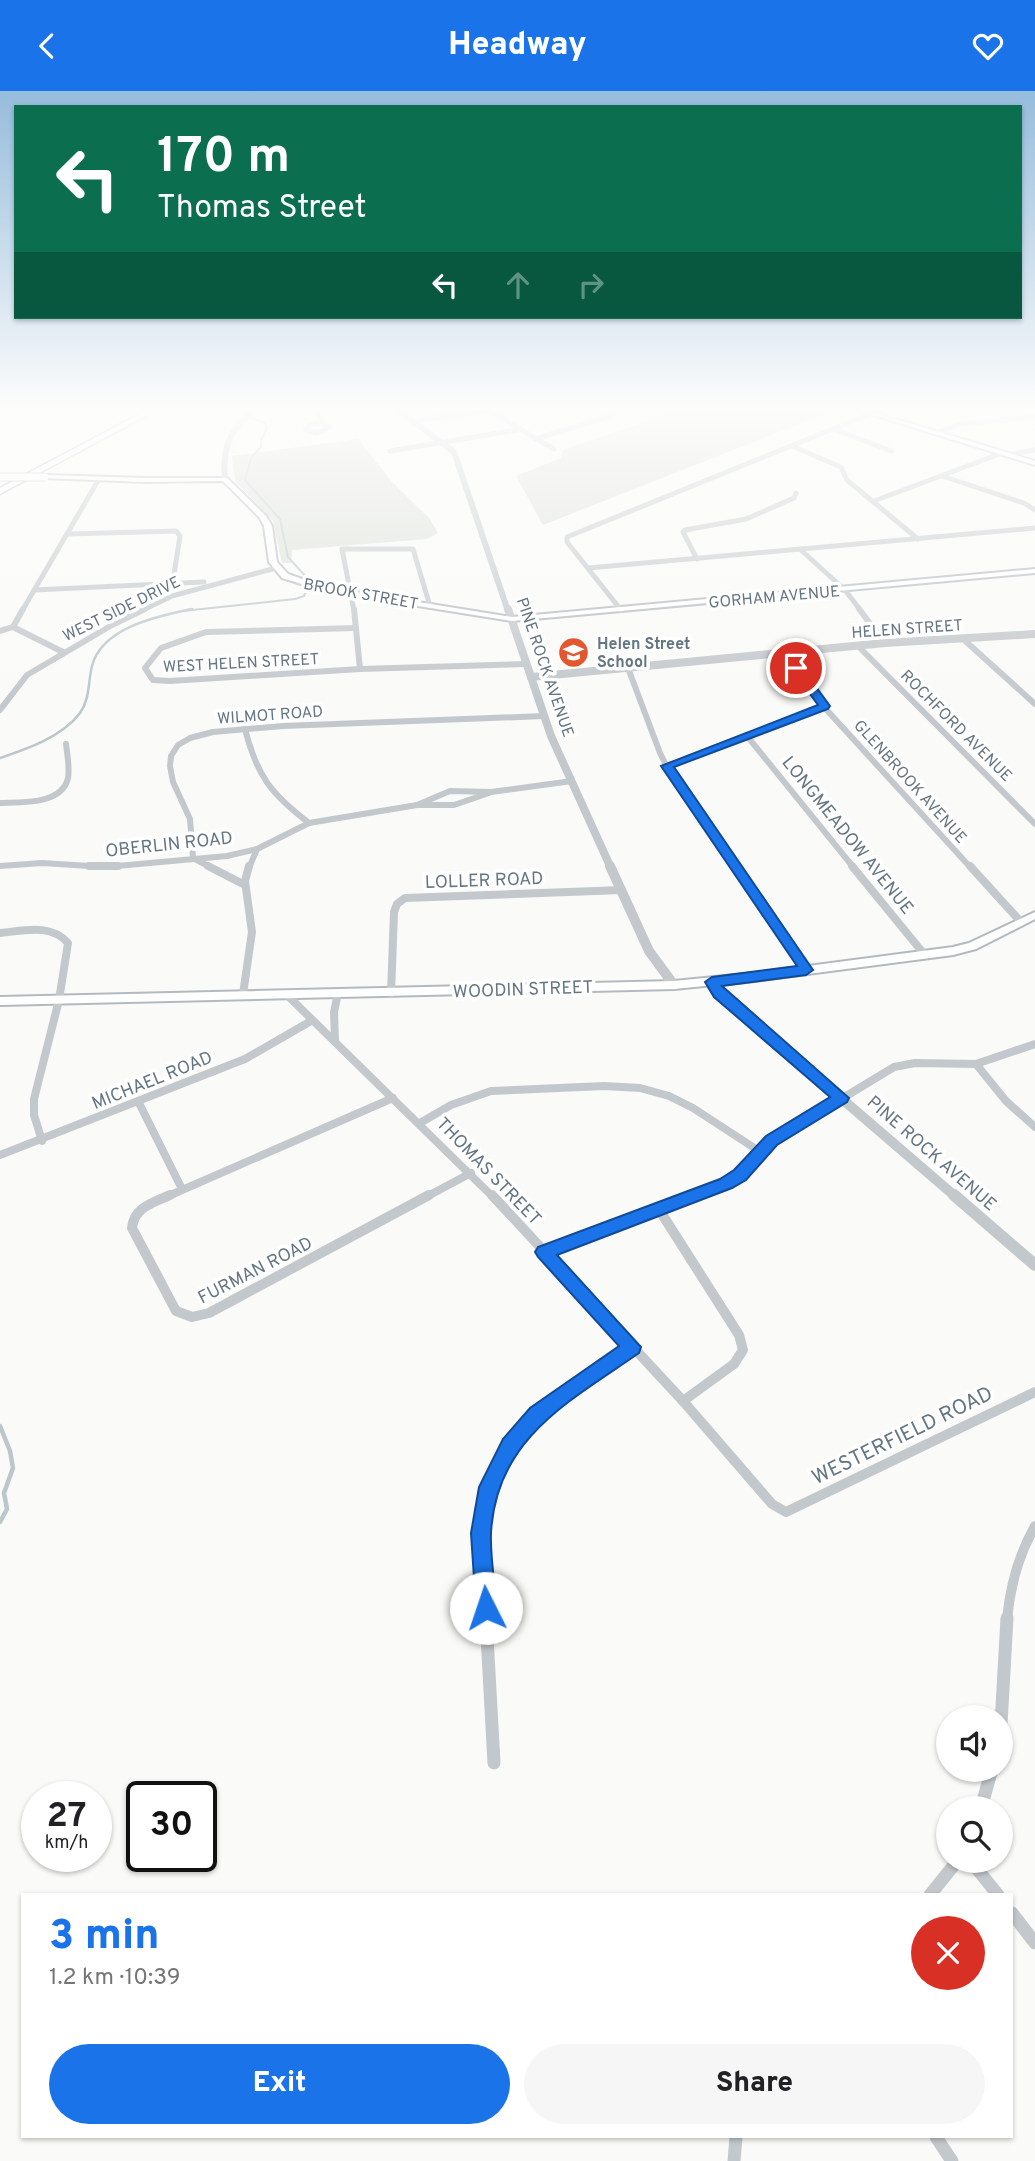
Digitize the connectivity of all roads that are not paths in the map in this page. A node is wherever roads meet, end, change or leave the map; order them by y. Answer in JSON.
{"nodes":[{"id":1,"x":83,"y":507,"type":"edge"},
{"id":2,"x":253,"y":507,"type":"edge"},
{"id":3,"x":474,"y":507,"type":"edge"},
{"id":4,"x":645,"y":507,"type":"edge"},
{"id":5,"x":774,"y":507,"type":"edge"},
{"id":6,"x":880,"y":507,"type":"edge"},
{"id":7,"x":1035,"y":528,"type":"edge"},
{"id":8,"x":68,"y":534,"type":"junction"},
{"id":9,"x":918,"y":539,"type":"junction"},
{"id":10,"x":801,"y":550,"type":"junction"},
{"id":11,"x":697,"y":559,"type":"junction"},
{"id":12,"x":276,"y":568,"type":"junction"},
{"id":13,"x":588,"y":568,"type":"junction"},
{"id":14,"x":1035,"y":571,"type":"edge"},
{"id":15,"x":216,"y":583,"type":"junction"},
{"id":16,"x":172,"y":584,"type":"junction"},
{"id":17,"x":34,"y":590,"type":"junction"},
{"id":18,"x":845,"y":590,"type":"junction"},
{"id":19,"x":352,"y":593,"type":"junction"},
{"id":20,"x":172,"y":596,"type":"junction"},
{"id":21,"x":430,"y":606,"type":"junction"},
{"id":22,"x":621,"y":610,"type":"junction"},
{"id":23,"x":512,"y":619,"type":"junction"},
{"id":24,"x":13,"y":627,"type":"junction"},
{"id":25,"x":356,"y":628,"type":"junction"},
{"id":26,"x":0,"y":631,"type":"edge"},
{"id":27,"x":1035,"y":634,"type":"edge"},
{"id":28,"x":962,"y":638,"type":"junction"},
{"id":29,"x":885,"y":643,"type":"junction"},
{"id":30,"x":858,"y":646,"type":"junction"},
{"id":31,"x":63,"y":652,"type":"junction"},
{"id":32,"x":787,"y":653,"type":"junction"},
{"id":33,"x":527,"y":664,"type":"junction"},
{"id":34,"x":628,"y":668,"type":"junction"},
{"id":35,"x":360,"y":669,"type":"junction"},
{"id":36,"x":531,"y":677,"type":"junction"},
{"id":37,"x":1035,"y":704,"type":"edge"},
{"id":38,"x":824,"y":706,"type":"junction"},
{"id":39,"x":0,"y":710,"type":"edge"},
{"id":40,"x":544,"y":716,"type":"junction"},
{"id":41,"x":245,"y":729,"type":"junction"},
{"id":42,"x":747,"y":736,"type":"junction"},
{"id":43,"x":66,"y":744,"type":"dead end"},
{"id":44,"x":667,"y":766,"type":"junction"},
{"id":45,"x":572,"y":781,"type":"junction"},
{"id":46,"x":491,"y":792,"type":"junction"},
{"id":47,"x":0,"y":803,"type":"edge"},
{"id":48,"x":417,"y":805,"type":"junction"},
{"id":49,"x":309,"y":823,"type":"junction"},
{"id":50,"x":1035,"y":824,"type":"edge"},
{"id":51,"x":257,"y":849,"type":"junction"},
{"id":52,"x":193,"y":858,"type":"junction"},
{"id":53,"x":0,"y":866,"type":"edge"},
{"id":54,"x":243,"y":884,"type":"junction"},
{"id":55,"x":622,"y":890,"type":"junction"},
{"id":56,"x":1035,"y":915,"type":"edge"},
{"id":57,"x":1021,"y":922,"type":"junction"},
{"id":58,"x":0,"y":933,"type":"edge"},
{"id":59,"x":924,"y":954,"type":"junction"},
{"id":60,"x":806,"y":970,"type":"junction"},
{"id":61,"x":712,"y":982,"type":"junction"},
{"id":62,"x":674,"y":985,"type":"junction"},
{"id":63,"x":338,"y":993,"type":"junction"},
{"id":64,"x":391,"y":993,"type":"junction"},
{"id":65,"x":243,"y":994,"type":"junction"},
{"id":66,"x":286,"y":994,"type":"junction"},
{"id":67,"x":59,"y":1000,"type":"junction"},
{"id":68,"x":0,"y":1002,"type":"edge"},
{"id":69,"x":311,"y":1021,"type":"junction"},
{"id":70,"x":335,"y":1041,"type":"junction"},
{"id":71,"x":1035,"y":1044,"type":"edge"},
{"id":72,"x":976,"y":1064,"type":"junction"},
{"id":73,"x":393,"y":1098,"type":"junction"},
{"id":74,"x":841,"y":1098,"type":"junction"},
{"id":75,"x":139,"y":1103,"type":"junction"},
{"id":76,"x":419,"y":1123,"type":"junction"},
{"id":77,"x":1035,"y":1127,"type":"edge"},
{"id":78,"x":42,"y":1141,"type":"junction"},
{"id":79,"x":759,"y":1151,"type":"junction"},
{"id":80,"x":0,"y":1155,"type":"edge"},
{"id":81,"x":471,"y":1173,"type":"junction"},
{"id":82,"x":182,"y":1189,"type":"junction"},
{"id":83,"x":660,"y":1211,"type":"junction"},
{"id":84,"x":544,"y":1252,"type":"junction"},
{"id":85,"x":1035,"y":1265,"type":"edge"},
{"id":86,"x":632,"y":1347,"type":"junction"},
{"id":87,"x":1035,"y":1392,"type":"edge"},
{"id":88,"x":683,"y":1402,"type":"junction"},
{"id":89,"x":786,"y":1511,"type":"joint"},
{"id":90,"x":1035,"y":1526,"type":"edge"},
{"id":91,"x":1004,"y":1705,"type":"edge"},
{"id":92,"x":494,"y":1763,"type":"dead end"},
{"id":93,"x":948,"y":1873,"type":"edge"},
{"id":94,"x":980,"y":1873,"type":"edge"},
{"id":95,"x":932,"y":1893,"type":"edge"},
{"id":96,"x":996,"y":1893,"type":"edge"},
{"id":97,"x":1013,"y":1914,"type":"edge"},
{"id":98,"x":1035,"y":1943,"type":"edge"},
{"id":99,"x":937,"y":2138,"type":"edge"},
{"id":100,"x":952,"y":2161,"type":"edge"}],
"edges":[{"from":1,"to":8,"type":"street"},
{"from":2,"to":12,"type":"main road"},
{"from":3,"to":23,"type":"street","name":"PINE ROCK AVENUE"},
{"from":4,"to":13,"type":"street"},
{"from":5,"to":11,"type":"street"},
{"from":6,"to":9,"type":"street"},
{"from":7,"to":9,"type":"street"},
{"from":8,"to":16,"type":"street"},
{"from":8,"to":17,"type":"street"},
{"from":9,"to":10,"type":"street"},
{"from":10,"to":11,"type":"street"},
{"from":10,"to":18,"type":"street"},
{"from":11,"to":13,"type":"street"},
{"from":12,"to":15,"type":"street","name":"WEST SIDE DRIVE"},
{"from":12,"to":19,"type":"main road","name":"BROOK STREET"},
{"from":13,"to":22,"type":"street"},
{"from":14,"to":18,"type":"main road","name":"GORHAM AVENUE"},
{"from":15,"to":16,"type":"street"},
{"from":15,"to":20,"type":"street","name":"WEST SIDE DRIVE"},
{"from":16,"to":17,"type":"street"},
{"from":16,"to":20,"type":"street"},
{"from":17,"to":24,"type":"street"},
{"from":18,"to":22,"type":"main road","name":"GORHAM AVENUE"},
{"from":18,"to":29,"type":"street"},
{"from":19,"to":21,"type":"main road","name":"BROOK STREET"},
{"from":19,"to":21,"type":"street"},
{"from":19,"to":25,"type":"street"},
{"from":20,"to":31,"type":"street","name":"WEST SIDE DRIVE"},
{"from":21,"to":23,"type":"main road","name":"BROOK STREET"},
{"from":22,"to":23,"type":"main road","name":"GORHAM AVENUE"},
{"from":23,"to":33,"type":"street","name":"PINE ROCK AVENUE"},
{"from":24,"to":26,"type":"street"},
{"from":24,"to":31,"type":"street"},
{"from":25,"to":35,"type":"street"},
{"from":25,"to":35,"type":"street","name":"WEST HELEN STREET"},
{"from":27,"to":28,"type":"street","name":"HELEN STREET"},
{"from":28,"to":29,"type":"street","name":"HELEN STREET"},
{"from":28,"to":37,"type":"street"},
{"from":29,"to":30,"type":"street","name":"HELEN STREET"},
{"from":30,"to":32,"type":"street","name":"HELEN STREET"},
{"from":30,"to":50,"type":"street","name":"ROCHFORD AVENUE"},
{"from":31,"to":39,"type":"street","name":"WEST SIDE DRIVE"},
{"from":32,"to":34,"type":"street","name":"HELEN STREET"},
{"from":32,"to":38,"type":"street","name":"GLENBROOK AVENUE"},
{"from":33,"to":35,"type":"street","name":"WEST HELEN STREET"},
{"from":33,"to":36,"type":"street","name":"PINE ROCK AVENUE"},
{"from":34,"to":36,"type":"street","name":"HELEN STREET"},
{"from":34,"to":44,"type":"street"},
{"from":36,"to":40,"type":"street","name":"PINE ROCK AVENUE"},
{"from":38,"to":42,"type":"street"},
{"from":38,"to":57,"type":"street","name":"GLENBROOK AVENUE"},
{"from":40,"to":41,"type":"street","name":"WILMOT ROAD"},
{"from":40,"to":45,"type":"street","name":"PINE ROCK AVENUE"},
{"from":41,"to":49,"type":"street"},
{"from":41,"to":52,"type":"street","name":"WILMOT ROAD"},
{"from":42,"to":44,"type":"street"},
{"from":42,"to":59,"type":"street","name":"LONGMEADOW AVENUE"},
{"from":43,"to":47,"type":"street"},
{"from":44,"to":60,"type":"street"},
{"from":45,"to":46,"type":"street","name":"OBERLIN ROAD"},
{"from":45,"to":55,"type":"street","name":"PINE ROCK AVENUE"},
{"from":46,"to":48,"type":"street","name":"OBERLIN ROAD"},
{"from":46,"to":48,"type":"street","name":"OBERLIN ROAD"},
{"from":48,"to":49,"type":"street","name":"OBERLIN ROAD"},
{"from":49,"to":51,"type":"street","name":"OBERLIN ROAD"},
{"from":51,"to":52,"type":"street","name":"OBERLIN ROAD"},
{"from":51,"to":54,"type":"street"},
{"from":52,"to":53,"type":"street","name":"OBERLIN ROAD"},
{"from":52,"to":54,"type":"street"},
{"from":54,"to":65,"type":"street"},
{"from":55,"to":62,"type":"street","name":"PINE ROCK AVENUE"},
{"from":55,"to":64,"type":"street","name":"LOLLER ROAD"},
{"from":56,"to":57,"type":"main road","name":"WOODIN STREET"},
{"from":57,"to":59,"type":"main road","name":"WOODIN STREET"},
{"from":58,"to":67,"type":"street"},
{"from":59,"to":60,"type":"main road","name":"WOODIN STREET"},
{"from":60,"to":61,"type":"main road","name":"WOODIN STREET"},
{"from":61,"to":62,"type":"main road","name":"WOODIN STREET"},
{"from":61,"to":74,"type":"street","name":"PINE ROCK AVENUE"},
{"from":62,"to":64,"type":"main road","name":"WOODIN STREET"},
{"from":63,"to":64,"type":"main road","name":"WOODIN STREET"},
{"from":63,"to":66,"type":"main road","name":"WOODIN STREET"},
{"from":63,"to":70,"type":"street"},
{"from":65,"to":66,"type":"main road","name":"WOODIN STREET"},
{"from":65,"to":67,"type":"main road","name":"WOODIN STREET"},
{"from":66,"to":69,"type":"street","name":"THOMAS STREET"},
{"from":67,"to":68,"type":"main road","name":"WOODIN STREET"},
{"from":67,"to":78,"type":"street"},
{"from":69,"to":70,"type":"street","name":"THOMAS STREET"},
{"from":69,"to":75,"type":"street","name":"MICHAEL ROAD"},
{"from":70,"to":73,"type":"street","name":"THOMAS STREET"},
{"from":71,"to":72,"type":"street"},
{"from":72,"to":74,"type":"street"},
{"from":72,"to":77,"type":"street"},
{"from":73,"to":76,"type":"street","name":"THOMAS STREET"},
{"from":73,"to":82,"type":"street","name":"FURMAN ROAD"},
{"from":74,"to":79,"type":"street"},
{"from":74,"to":85,"type":"street","name":"PINE ROCK AVENUE"},
{"from":75,"to":78,"type":"street","name":"MICHAEL ROAD"},
{"from":75,"to":82,"type":"street"},
{"from":76,"to":79,"type":"street"},
{"from":76,"to":81,"type":"street","name":"THOMAS STREET"},
{"from":78,"to":80,"type":"street","name":"MICHAEL ROAD"},
{"from":79,"to":83,"type":"street"},
{"from":81,"to":82,"type":"street","name":"FURMAN ROAD"},
{"from":81,"to":84,"type":"street","name":"THOMAS STREET"},
{"from":83,"to":84,"type":"street"},
{"from":83,"to":88,"type":"street"},
{"from":84,"to":86,"type":"street","name":"THOMAS STREET"},
{"from":86,"to":88,"type":"street","name":"THOMAS STREET"},
{"from":86,"to":92,"type":"street"},
{"from":87,"to":89,"type":"street","name":"WESTERFIELD ROAD"},
{"from":88,"to":89,"type":"street","name":"THOMAS STREET"},
{"from":90,"to":91,"type":"street"},
{"from":93,"to":95,"type":"street"},
{"from":94,"to":96,"type":"street"},
{"from":97,"to":98,"type":"street"},
{"from":99,"to":100,"type":"street"}]}
